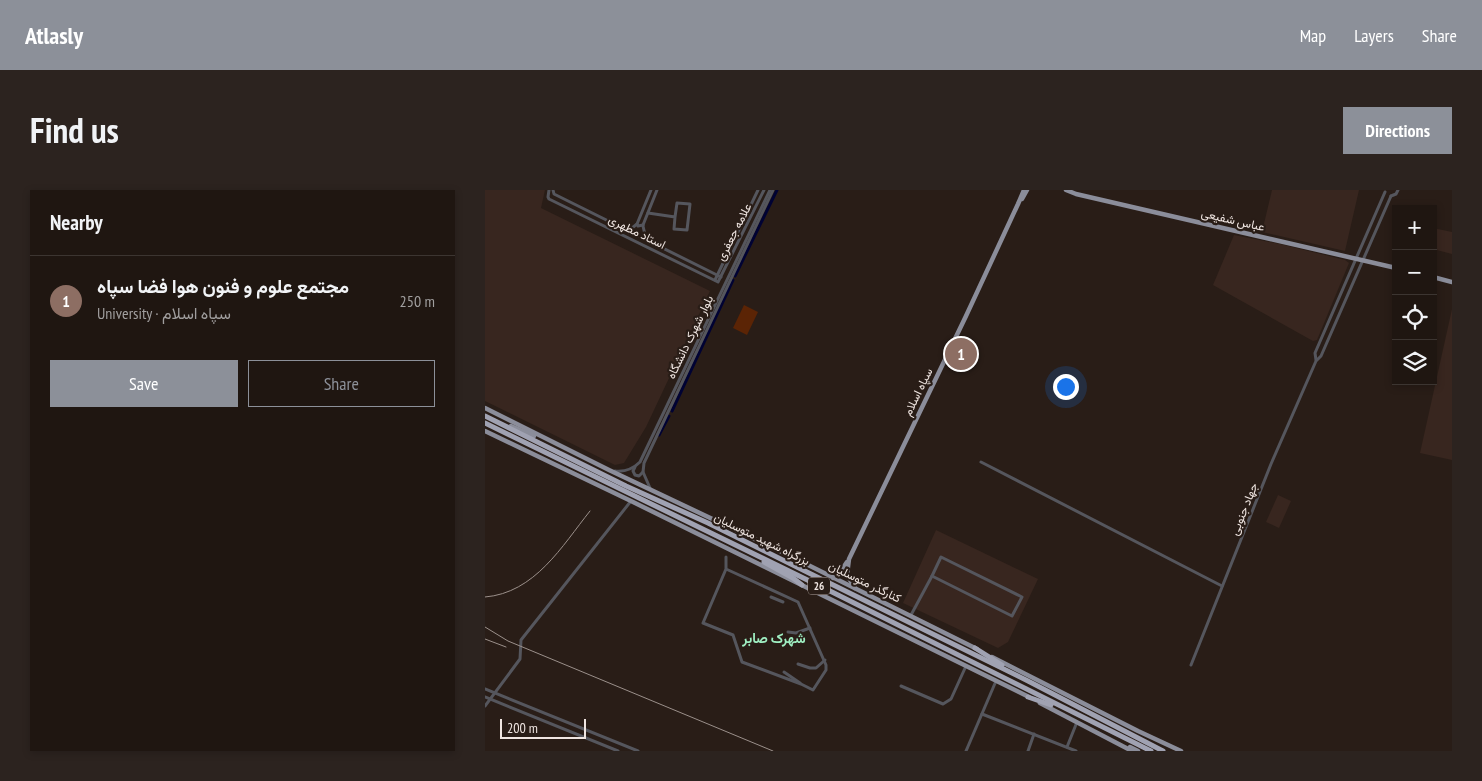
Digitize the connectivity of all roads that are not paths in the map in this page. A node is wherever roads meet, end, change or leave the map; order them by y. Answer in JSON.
{"nodes":[{"id":1,"x":549,"y":190,"type":"edge"},
{"id":2,"x":651,"y":190,"type":"edge"},
{"id":3,"x":657,"y":190,"type":"edge"},
{"id":4,"x":758,"y":190,"type":"edge"},
{"id":5,"x":765,"y":190,"type":"edge"},
{"id":6,"x":772,"y":190,"type":"edge"},
{"id":7,"x":1067,"y":190,"type":"edge"},
{"id":8,"x":1070,"y":190,"type":"edge"},
{"id":9,"x":1398,"y":190,"type":"edge"},
{"id":10,"x":1026,"y":191,"type":"edge"},
{"id":11,"x":1384,"y":191,"type":"edge"},
{"id":12,"x":554,"y":192,"type":"edge"},
{"id":13,"x":1391,"y":196,"type":"junction"},
{"id":14,"x":645,"y":203,"type":"junction"},
{"id":15,"x":651,"y":205,"type":"junction"},
{"id":16,"x":648,"y":213,"type":"junction"},
{"id":17,"x":675,"y":217,"type":"junction"},
{"id":18,"x":637,"y":224,"type":"junction"},
{"id":19,"x":643,"y":225,"type":"junction"},
{"id":20,"x":624,"y":229,"type":"junction"},
{"id":21,"x":646,"y":240,"type":"junction"},
{"id":22,"x":1359,"y":259,"type":"junction"},
{"id":23,"x":1392,"y":266,"type":"edge"},
{"id":24,"x":719,"y":276,"type":"junction"},
{"id":25,"x":1437,"y":277,"type":"edge"},
{"id":26,"x":717,"y":281,"type":"joint"},
{"id":27,"x":1452,"y":281,"type":"edge"},
{"id":28,"x":1316,"y":360,"type":"junction"},
{"id":29,"x":485,"y":408,"type":"edge"},
{"id":30,"x":665,"y":411,"type":"junction"},
{"id":31,"x":485,"y":416,"type":"edge"},
{"id":32,"x":494,"y":420,"type":"junction"},
{"id":33,"x":485,"y":423,"type":"edge"},
{"id":34,"x":485,"y":430,"type":"edge"},
{"id":35,"x":563,"y":447,"type":"junction"},
{"id":36,"x":981,"y":462,"type":"dead end"},
{"id":37,"x":635,"y":467,"type":"junction"},
{"id":38,"x":609,"y":470,"type":"junction"},
{"id":39,"x":643,"y":472,"type":"junction"},
{"id":40,"x":651,"y":491,"type":"junction"},
{"id":41,"x":631,"y":501,"type":"junction"},
{"id":42,"x":745,"y":549,"type":"junction"},
{"id":43,"x":726,"y":557,"type":"dead end"},
{"id":44,"x":849,"y":559,"type":"junction"},
{"id":45,"x":726,"y":569,"type":"junction"},
{"id":46,"x":932,"y":576,"type":"junction"},
{"id":47,"x":833,"y":578,"type":"junction"},
{"id":48,"x":802,"y":585,"type":"junction"},
{"id":49,"x":1222,"y":586,"type":"junction"},
{"id":50,"x":856,"y":589,"type":"junction"},
{"id":51,"x":780,"y":594,"type":"junction"},
{"id":52,"x":771,"y":596,"type":"dead end"},
{"id":53,"x":777,"y":601,"type":"junction"},
{"id":54,"x":783,"y":602,"type":"dead end"},
{"id":55,"x":911,"y":615,"type":"junction"},
{"id":56,"x":810,"y":628,"type":"junction"},
{"id":57,"x":788,"y":632,"type":"dead end"},
{"id":58,"x":975,"y":648,"type":"junction"},
{"id":59,"x":825,"y":660,"type":"junction"},
{"id":60,"x":798,"y":664,"type":"dead end"},
{"id":61,"x":1191,"y":665,"type":"dead end"},
{"id":62,"x":966,"y":666,"type":"junction"},
{"id":63,"x":784,"y":672,"type":"dead end"},
{"id":64,"x":996,"y":681,"type":"junction"},
{"id":65,"x":1028,"y":681,"type":"junction"},
{"id":66,"x":801,"y":684,"type":"junction"},
{"id":67,"x":901,"y":686,"type":"dead end"},
{"id":68,"x":485,"y":689,"type":"edge"},
{"id":69,"x":495,"y":693,"type":"junction"},
{"id":70,"x":485,"y":697,"type":"edge"},
{"id":71,"x":1028,"y":697,"type":"junction"},
{"id":72,"x":491,"y":699,"type":"junction"},
{"id":73,"x":485,"y":706,"type":"edge"},
{"id":74,"x":1072,"y":713,"type":"junction"},
{"id":75,"x":982,"y":714,"type":"junction"},
{"id":76,"x":1077,"y":722,"type":"junction"},
{"id":77,"x":1142,"y":733,"type":"junction"},
{"id":78,"x":1034,"y":734,"type":"junction"},
{"id":79,"x":1101,"y":735,"type":"junction"},
{"id":80,"x":616,"y":742,"type":"junction"},
{"id":81,"x":1067,"y":747,"type":"junction"},
{"id":82,"x":613,"y":749,"type":"junction"},
{"id":83,"x":618,"y":751,"type":"edge"},
{"id":84,"x":638,"y":751,"type":"edge"},
{"id":85,"x":966,"y":751,"type":"edge"},
{"id":86,"x":1028,"y":751,"type":"edge"},
{"id":87,"x":1077,"y":751,"type":"edge"},
{"id":88,"x":1132,"y":751,"type":"edge"},
{"id":89,"x":1138,"y":751,"type":"edge"},
{"id":90,"x":1151,"y":751,"type":"edge"},
{"id":91,"x":1163,"y":751,"type":"edge"},
{"id":92,"x":1176,"y":751,"type":"edge"},
{"id":93,"x":1181,"y":751,"type":"edge"}],
"edges":[{"from":1,"to":26,"type":"street","name":"استاد مطهری"},
{"from":2,"to":14,"type":"street"},
{"from":3,"to":15,"type":"street"},
{"from":4,"to":24,"type":"street","name":"علامه جعفری"},
{"from":5,"to":24,"type":"street","name":"علامه جعفری"},
{"from":6,"to":30,"type":"street","name":"بلوار شهرک دانشگاه"},
{"from":7,"to":22,"type":"main road","name":"عباس شفیعی"},
{"from":8,"to":22,"type":"main road","name":"عباس شفیعی"},
{"from":9,"to":13,"type":"street"},
{"from":10,"to":44,"type":"main road","name":"سپاه اسلام"},
{"from":11,"to":13,"type":"street"},
{"from":11,"to":22,"type":"street","name":"جهاد جنوبی"},
{"from":12,"to":20,"type":"street","name":"استاد مطهری"},
{"from":13,"to":22,"type":"street","name":"جهاد جنوبی"},
{"from":14,"to":15,"type":"street"},
{"from":14,"to":18,"type":"street"},
{"from":15,"to":16,"type":"street"},
{"from":16,"to":17,"type":"street"},
{"from":16,"to":19,"type":"street"},
{"from":17,"to":17,"type":"street"},
{"from":18,"to":19,"type":"street"},
{"from":18,"to":20,"type":"street"},
{"from":19,"to":21,"type":"street"},
{"from":20,"to":21,"type":"street","name":"استاد مطهری"},
{"from":21,"to":24,"type":"street","name":"استاد مطهری"},
{"from":22,"to":23,"type":"main road","name":"عباس شفیعی"},
{"from":22,"to":28,"type":"street","name":"جهاد جنوبی"},
{"from":22,"to":28,"type":"street","name":"جهاد جنوبی"},
{"from":24,"to":26,"type":"street","name":"علامه جعفری"},
{"from":25,"to":27,"type":"main road"},
{"from":28,"to":49,"type":"street","name":"جهاد جنوبی"},
{"from":29,"to":35,"type":"main road","name":"کنارگذر متوسلیان"},
{"from":30,"to":37,"type":"street","name":"بلوار شهرک دانشگاه"},
{"from":30,"to":39,"type":"street","name":"بلوار شهرک دانشگاه"},
{"from":31,"to":32,"type":"highway","name":"بزرگراه شهید متوسلیان"},
{"from":32,"to":35,"type":"main road"},
{"from":32,"to":65,"type":"highway","name":"بزرگراه شهید متوسلیان"},
{"from":33,"to":42,"type":"highway","name":"بزرگراه شهید متوسلیان","number":"26"},
{"from":34,"to":41,"type":"main road"},
{"from":35,"to":38,"type":"main road","name":"کنارگذر متوسلیان"},
{"from":36,"to":49,"type":"street"},
{"from":37,"to":38,"type":"street"},
{"from":37,"to":39,"type":"street"},
{"from":38,"to":40,"type":"main road","name":"کنارگذر متوسلیان"},
{"from":39,"to":40,"type":"street"},
{"from":40,"to":47,"type":"main road","name":"کنارگذر متوسلیان"},
{"from":41,"to":48,"type":"main road"},
{"from":41,"to":69,"type":"street"},
{"from":42,"to":48,"type":"highway"},
{"from":42,"to":74,"type":"highway","name":"بزرگراه شهید متوسلیان","number":"26"},
{"from":43,"to":45,"type":"street"},
{"from":44,"to":47,"type":"main road","name":"سپاه اسلام"},
{"from":44,"to":50,"type":"main road"},
{"from":45,"to":51,"type":"street"},
{"from":45,"to":66,"type":"street"},
{"from":46,"to":46,"type":"street"},
{"from":46,"to":55,"type":"street"},
{"from":47,"to":50,"type":"main road","name":"کنارگذر متوسلیان"},
{"from":48,"to":62,"type":"main road"},
{"from":49,"to":61,"type":"street","name":"جهاد جنوبی"},
{"from":50,"to":55,"type":"main road","name":"کنارگذر متوسلیان"},
{"from":51,"to":53,"type":"street"},
{"from":51,"to":56,"type":"street"},
{"from":52,"to":53,"type":"street"},
{"from":53,"to":54,"type":"street"},
{"from":55,"to":58,"type":"main road","name":"کنارگذر متوسلیان"},
{"from":56,"to":57,"type":"street"},
{"from":56,"to":59,"type":"street"},
{"from":58,"to":65,"type":"highway"},
{"from":58,"to":77,"type":"main road","name":"کنارگذر متوسلیان"},
{"from":59,"to":60,"type":"street"},
{"from":59,"to":66,"type":"street"},
{"from":62,"to":64,"type":"main road"},
{"from":62,"to":67,"type":"street"},
{"from":63,"to":66,"type":"street"},
{"from":64,"to":71,"type":"main road"},
{"from":64,"to":75,"type":"street"},
{"from":65,"to":91,"type":"highway","name":"بزرگراه شهید متوسلیان"},
{"from":68,"to":69,"type":"street"},
{"from":69,"to":72,"type":"street"},
{"from":69,"to":80,"type":"street"},
{"from":70,"to":72,"type":"street"},
{"from":71,"to":74,"type":"highway"},
{"from":71,"to":76,"type":"main road"},
{"from":72,"to":73,"type":"street"},
{"from":72,"to":82,"type":"street"},
{"from":74,"to":90,"type":"highway","name":"بزرگراه شهید متوسلیان","number":"26"},
{"from":75,"to":78,"type":"street"},
{"from":75,"to":85,"type":"street"},
{"from":76,"to":79,"type":"main road"},
{"from":76,"to":81,"type":"street"},
{"from":77,"to":92,"type":"main road"},
{"from":77,"to":93,"type":"main road","name":"کنارگذر متوسلیان"},
{"from":78,"to":81,"type":"street"},
{"from":78,"to":86,"type":"street"},
{"from":79,"to":88,"type":"main road"},
{"from":79,"to":89,"type":"main road"},
{"from":80,"to":82,"type":"street"},
{"from":80,"to":84,"type":"street"},
{"from":81,"to":87,"type":"street"},
{"from":82,"to":83,"type":"street"}]}
